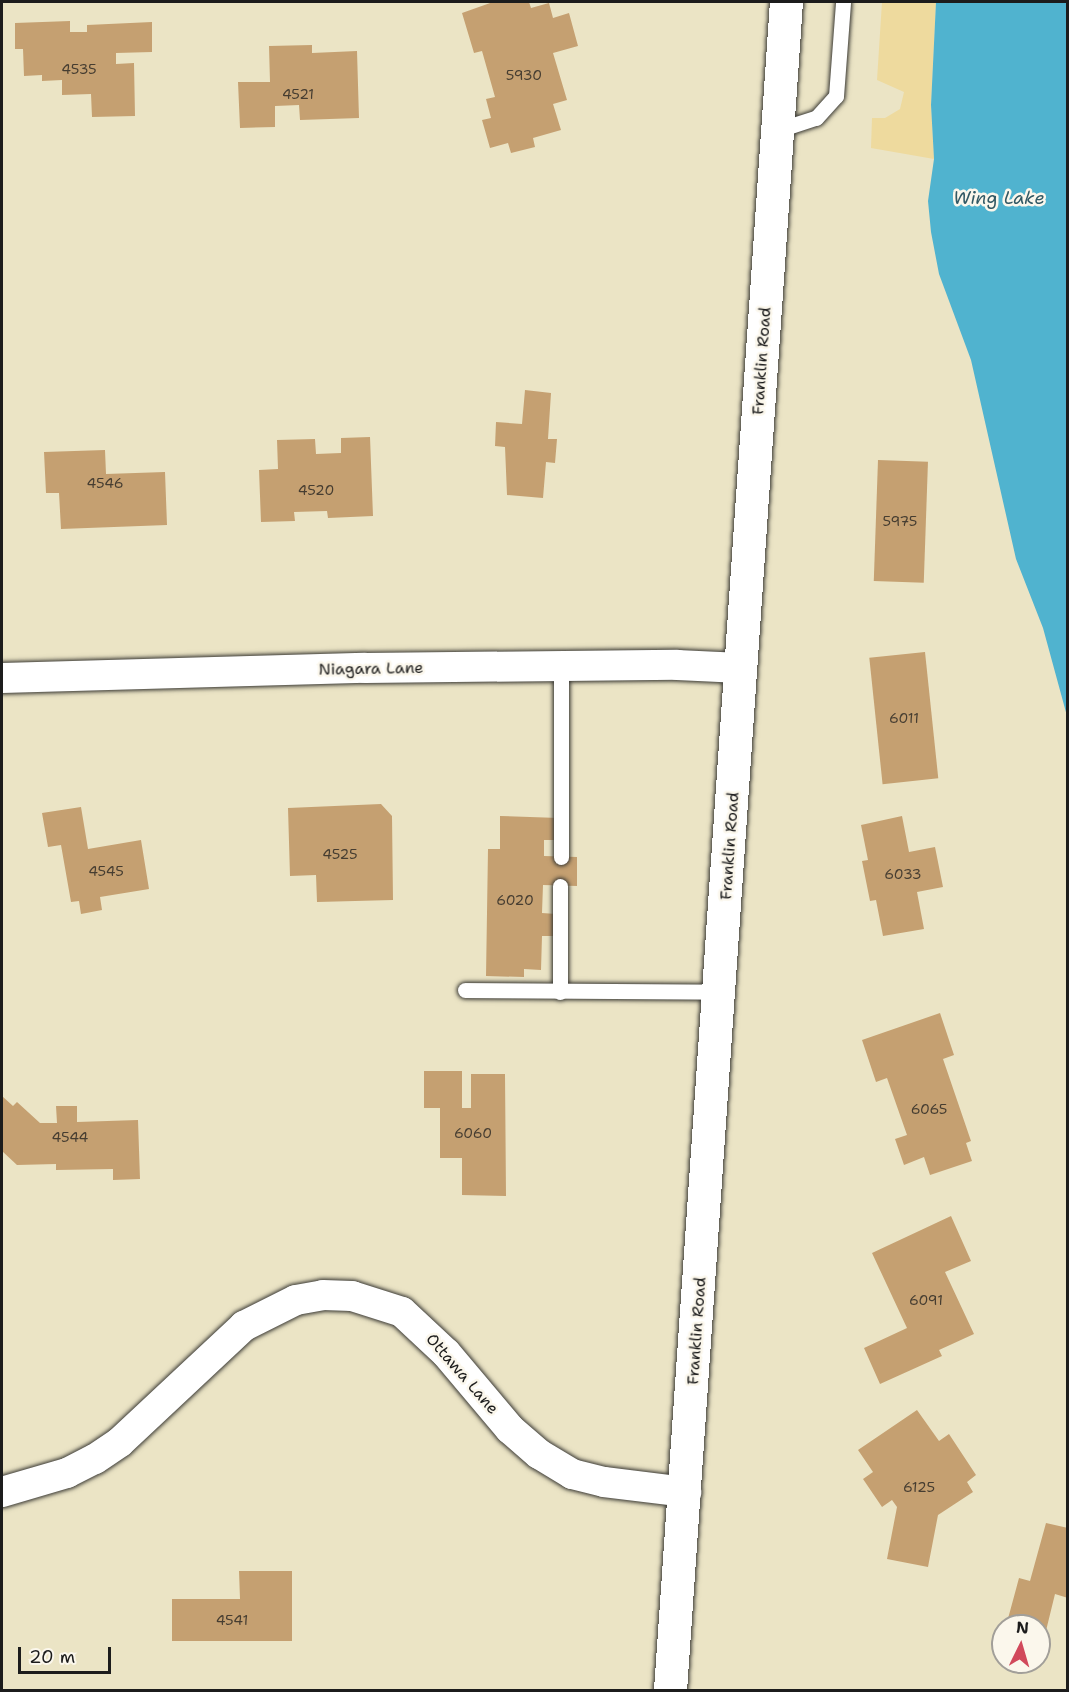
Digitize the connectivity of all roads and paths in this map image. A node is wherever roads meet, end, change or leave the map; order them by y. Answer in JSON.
{"nodes":[{"id":1,"x":786,"y":2,"type":"edge"},
{"id":2,"x":843,"y":2,"type":"edge"},
{"id":3,"x":778,"y":130,"type":"junction"},
{"id":4,"x":561,"y":666,"type":"junction"},
{"id":5,"x":741,"y":668,"type":"junction"},
{"id":6,"x":2,"y":678,"type":"edge"},
{"id":7,"x":561,"y":857,"type":"dead end"},
{"id":8,"x":560,"y":886,"type":"dead end"},
{"id":9,"x":465,"y":990,"type":"dead end"},
{"id":10,"x":560,"y":992,"type":"junction"},
{"id":11,"x":720,"y":992,"type":"junction"},
{"id":12,"x":2,"y":1492,"type":"edge"},
{"id":13,"x":686,"y":1492,"type":"junction"},
{"id":14,"x":670,"y":1690,"type":"edge"}],
"edges":[{"from":1,"to":3,"type":"street","name":"Franklin Road"},
{"from":2,"to":3,"type":"lane"},
{"from":3,"to":5,"type":"street","name":"Franklin Road"},
{"from":4,"to":5,"type":"street","name":"Niagara Lane"},
{"from":4,"to":6,"type":"street","name":"Niagara Lane"},
{"from":4,"to":7,"type":"lane"},
{"from":5,"to":11,"type":"street","name":"Franklin Road"},
{"from":8,"to":10,"type":"lane"},
{"from":9,"to":10,"type":"lane"},
{"from":10,"to":11,"type":"lane"},
{"from":11,"to":13,"type":"street","name":"Franklin Road"},
{"from":12,"to":13,"type":"street","name":"Ottawa Lane"},
{"from":13,"to":14,"type":"street","name":"Franklin Road"}]}
